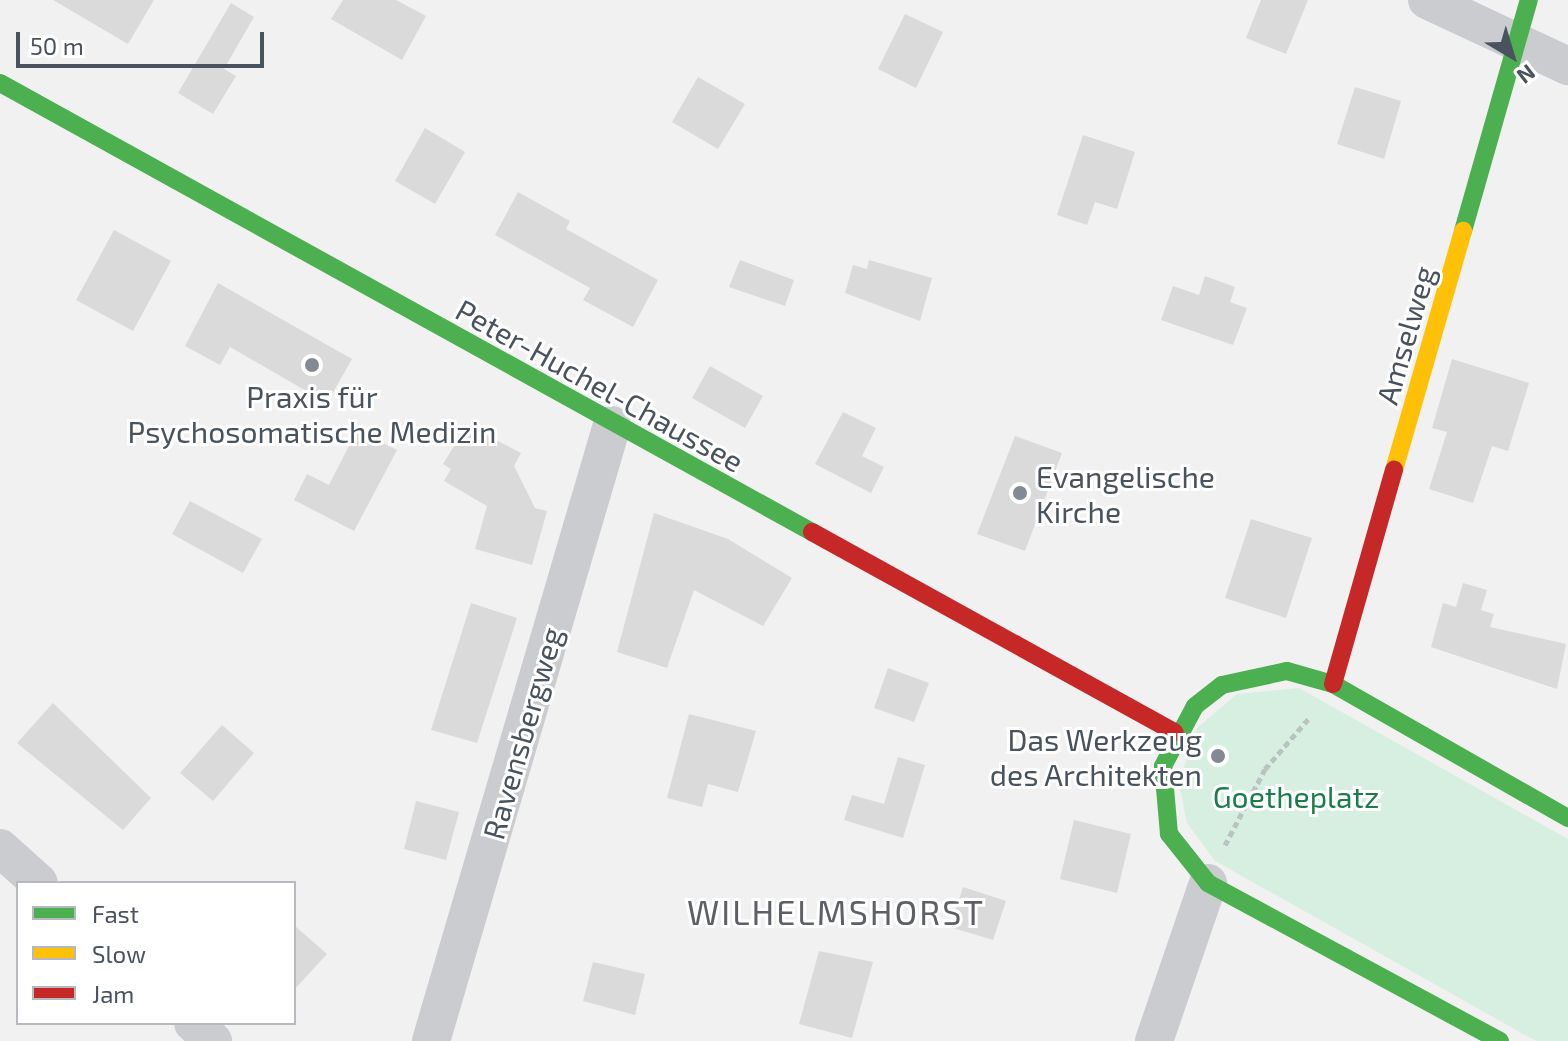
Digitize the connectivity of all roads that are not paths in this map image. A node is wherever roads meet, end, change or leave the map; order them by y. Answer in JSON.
{"nodes":[{"id":1,"x":1427,"y":0,"type":"edge"},
{"id":2,"x":1529,"y":0,"type":"edge"},
{"id":3,"x":1518,"y":42,"type":"junction"},
{"id":4,"x":1568,"y":66,"type":"edge"},
{"id":5,"x":0,"y":83,"type":"edge"},
{"id":6,"x":612,"y":425,"type":"junction"},
{"id":7,"x":1333,"y":684,"type":"junction"},
{"id":8,"x":1175,"y":732,"type":"junction"},
{"id":9,"x":1568,"y":818,"type":"edge"},
{"id":10,"x":0,"y":848,"type":"edge"},
{"id":11,"x":37,"y":881,"type":"edge"},
{"id":12,"x":1208,"y":883,"type":"junction"},
{"id":13,"x":195,"y":1025,"type":"edge"},
{"id":14,"x":213,"y":1041,"type":"edge"},
{"id":15,"x":431,"y":1041,"type":"edge"},
{"id":16,"x":1154,"y":1041,"type":"edge"},
{"id":17,"x":1500,"y":1041,"type":"edge"}],
"edges":[{"from":1,"to":3,"type":"street"},
{"from":2,"to":3,"type":"street","name":"Amselweg"},
{"from":3,"to":4,"type":"street"},
{"from":3,"to":7,"type":"street","name":"Amselweg"},
{"from":5,"to":6,"type":"street","name":"Peter-Huchel-Chaussee"},
{"from":6,"to":8,"type":"street","name":"Peter-Huchel-Chaussee"},
{"from":6,"to":15,"type":"street","name":"Ravensbergweg"},
{"from":7,"to":8,"type":"street"},
{"from":7,"to":9,"type":"street"},
{"from":8,"to":12,"type":"street"},
{"from":10,"to":11,"type":"street"},
{"from":12,"to":16,"type":"street"},
{"from":12,"to":17,"type":"street"},
{"from":13,"to":14,"type":"street"}]}
